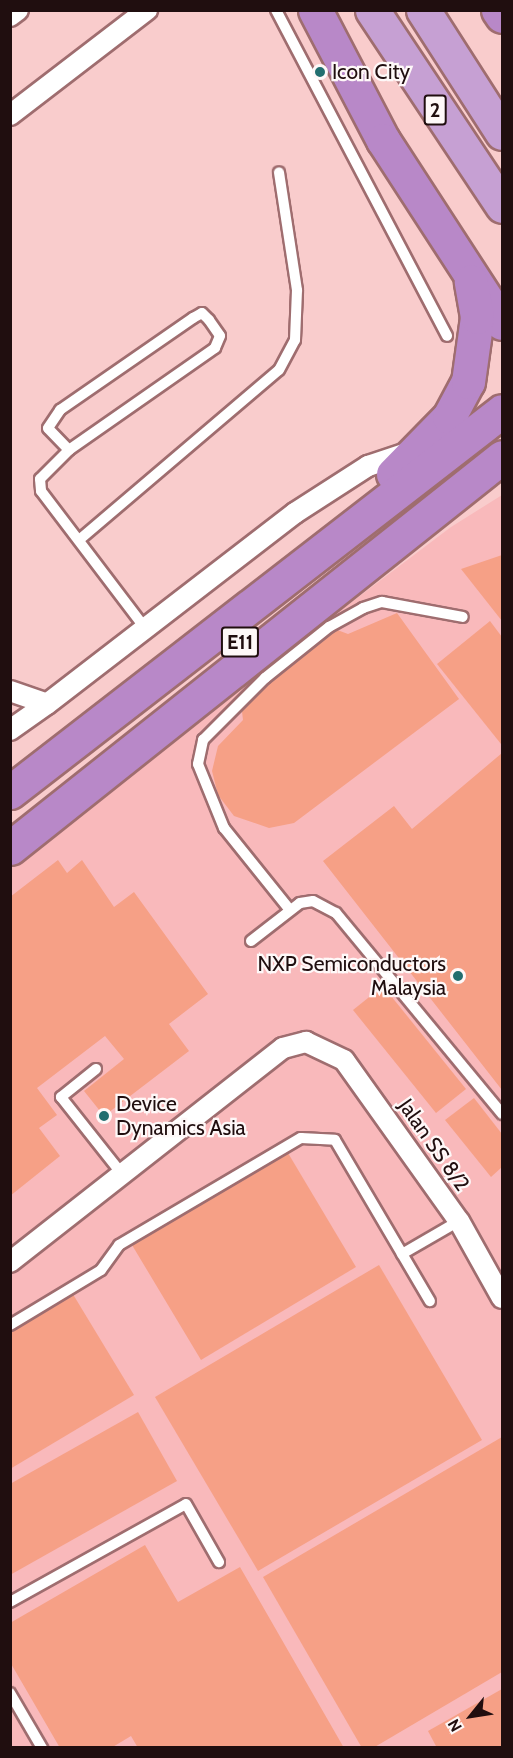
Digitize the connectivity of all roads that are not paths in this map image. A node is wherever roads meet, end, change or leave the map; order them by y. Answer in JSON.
{"nodes":[{"id":1,"x":18,"y":10,"type":"edge"},
{"id":2,"x":147,"y":10,"type":"edge"},
{"id":3,"x":276,"y":10,"type":"edge"},
{"id":4,"x":315,"y":10,"type":"edge"},
{"id":5,"x":372,"y":10,"type":"edge"},
{"id":6,"x":423,"y":10,"type":"edge"},
{"id":7,"x":498,"y":10,"type":"edge"},
{"id":8,"x":10,"y":16,"type":"edge"},
{"id":9,"x":502,"y":16,"type":"edge"},
{"id":10,"x":10,"y":115,"type":"edge"},
{"id":11,"x":502,"y":133,"type":"edge"},
{"id":12,"x":279,"y":172,"type":"dead end"},
{"id":13,"x":502,"y":206,"type":"edge"},
{"id":14,"x":470,"y":277,"type":"junction"},
{"id":15,"x":502,"y":322,"type":"edge"},
{"id":16,"x":447,"y":336,"type":"dead end"},
{"id":17,"x":502,"y":401,"type":"edge"},
{"id":18,"x":502,"y":411,"type":"edge"},
{"id":19,"x":502,"y":439,"type":"edge"},
{"id":20,"x":69,"y":450,"type":"junction"},
{"id":21,"x":417,"y":450,"type":"junction"},
{"id":22,"x":502,"y":457,"type":"edge"},
{"id":23,"x":502,"y":475,"type":"edge"},
{"id":24,"x":381,"y":486,"type":"junction"},
{"id":25,"x":459,"y":495,"type":"junction"},
{"id":26,"x":79,"y":540,"type":"junction"},
{"id":27,"x":463,"y":617,"type":"dead end"},
{"id":28,"x":145,"y":628,"type":"junction"},
{"id":29,"x":10,"y":691,"type":"edge"},
{"id":30,"x":47,"y":704,"type":"junction"},
{"id":31,"x":10,"y":730,"type":"edge"},
{"id":32,"x":10,"y":765,"type":"edge"},
{"id":33,"x":10,"y":792,"type":"edge"},
{"id":34,"x":10,"y":821,"type":"edge"},
{"id":35,"x":10,"y":848,"type":"edge"},
{"id":36,"x":290,"y":910,"type":"junction"},
{"id":37,"x":251,"y":941,"type":"dead end"},
{"id":38,"x":96,"y":1069,"type":"dead end"},
{"id":39,"x":502,"y":1114,"type":"edge"},
{"id":40,"x":122,"y":1174,"type":"junction"},
{"id":41,"x":459,"y":1221,"type":"junction"},
{"id":42,"x":402,"y":1254,"type":"junction"},
{"id":43,"x":10,"y":1262,"type":"edge"},
{"id":44,"x":502,"y":1298,"type":"edge"},
{"id":45,"x":430,"y":1301,"type":"dead end"},
{"id":46,"x":10,"y":1325,"type":"edge"},
{"id":47,"x":219,"y":1562,"type":"dead end"},
{"id":48,"x":10,"y":1602,"type":"edge"},
{"id":49,"x":10,"y":1693,"type":"edge"},
{"id":50,"x":42,"y":1748,"type":"edge"}],
"edges":[{"from":1,"to":8,"type":"street"},
{"from":2,"to":10,"type":"street"},
{"from":3,"to":16,"type":"lane"},
{"from":4,"to":14,"type":"highway"},
{"from":5,"to":13,"type":"highway","number":"2"},
{"from":6,"to":11,"type":"highway","number":"2"},
{"from":7,"to":9,"type":"highway"},
{"from":12,"to":26,"type":"lane"},
{"from":14,"to":15,"type":"highway"},
{"from":14,"to":21,"type":"highway"},
{"from":17,"to":24,"type":"highway"},
{"from":18,"to":33,"type":"highway","number":"E11"},
{"from":19,"to":34,"type":"highway","number":"E11"},
{"from":20,"to":20,"type":"lane"},
{"from":20,"to":26,"type":"lane"},
{"from":21,"to":24,"type":"highway"},
{"from":21,"to":28,"type":"street"},
{"from":22,"to":25,"type":"highway"},
{"from":23,"to":25,"type":"highway"},
{"from":24,"to":32,"type":"highway"},
{"from":25,"to":35,"type":"highway"},
{"from":26,"to":28,"type":"lane"},
{"from":27,"to":36,"type":"lane"},
{"from":28,"to":30,"type":"street"},
{"from":29,"to":30,"type":"street"},
{"from":30,"to":31,"type":"street"},
{"from":36,"to":37,"type":"lane"},
{"from":36,"to":39,"type":"lane"},
{"from":38,"to":40,"type":"lane"},
{"from":40,"to":41,"type":"street","name":"Jalan SS 8/2"},
{"from":40,"to":43,"type":"street"},
{"from":41,"to":42,"type":"lane"},
{"from":41,"to":44,"type":"street","name":"Jalan SS 8/2"},
{"from":42,"to":45,"type":"lane"},
{"from":42,"to":46,"type":"lane"},
{"from":47,"to":48,"type":"lane"},
{"from":49,"to":50,"type":"lane"}]}
